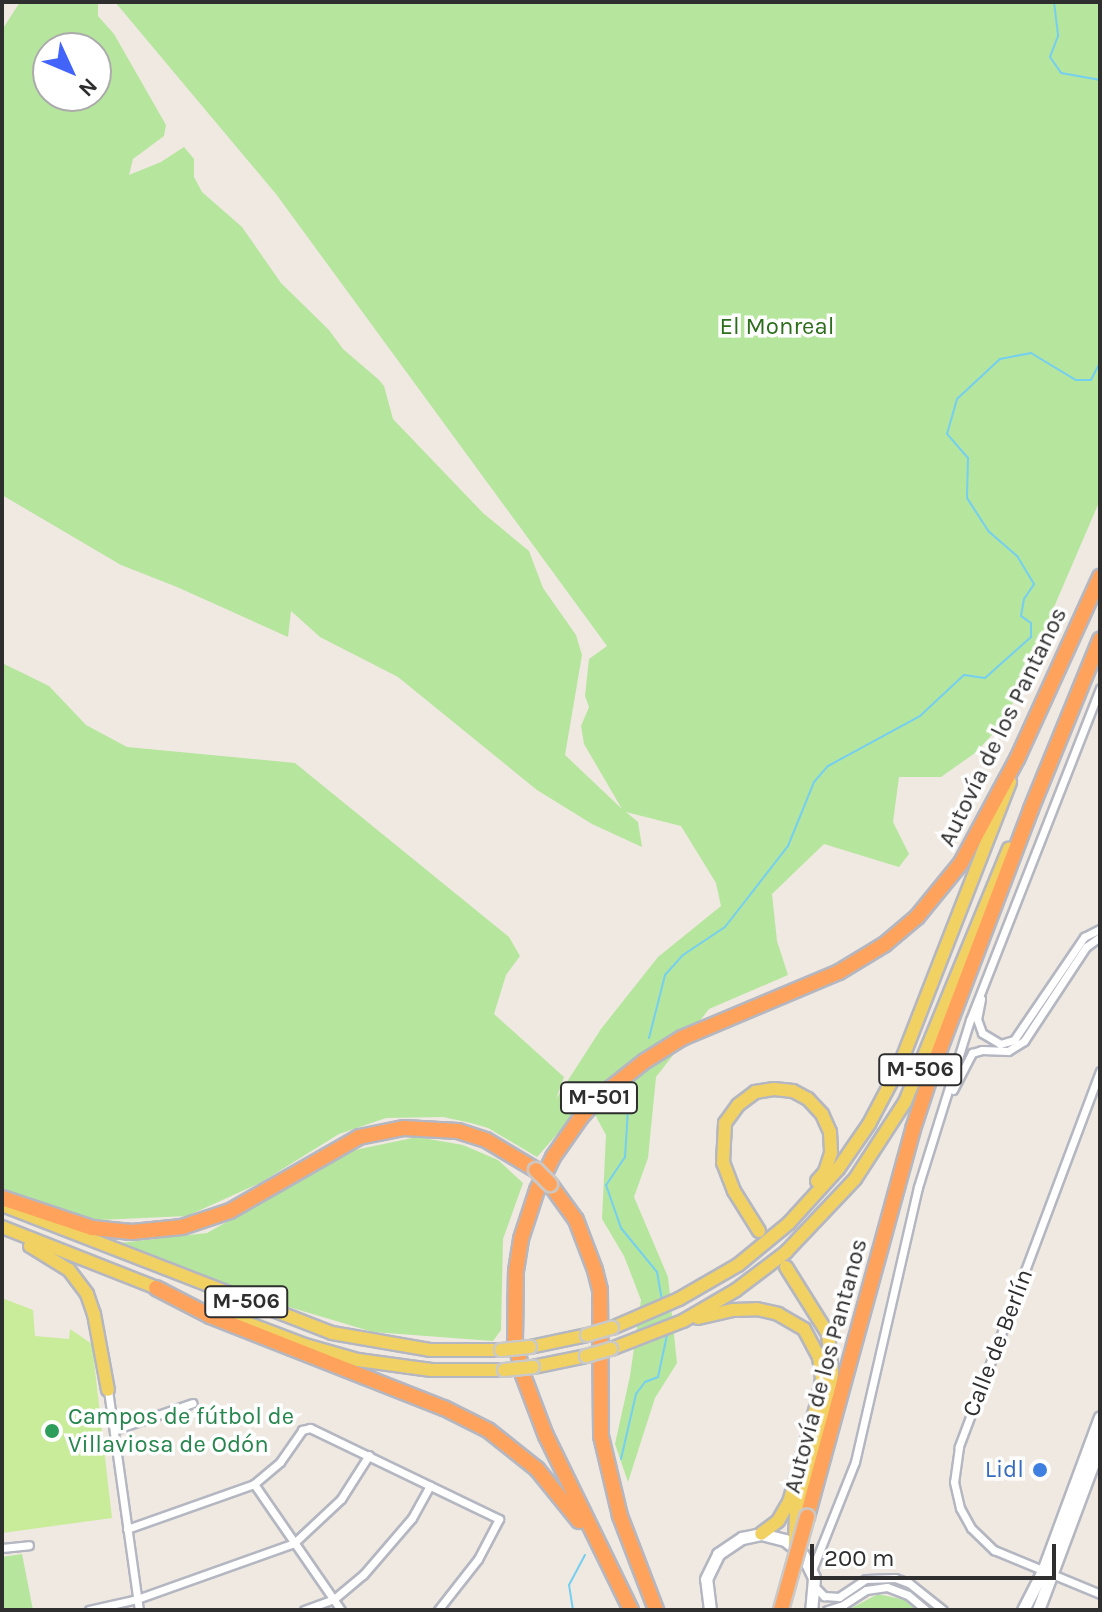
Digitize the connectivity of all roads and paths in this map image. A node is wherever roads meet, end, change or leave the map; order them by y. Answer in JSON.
{"nodes":[{"id":1,"x":1100,"y":577,"type":"edge"},
{"id":2,"x":1100,"y":640,"type":"edge"},
{"id":3,"x":1100,"y":689,"type":"edge"},
{"id":4,"x":1056,"y":745,"type":"junction"},
{"id":5,"x":1018,"y":757,"type":"junction"},
{"id":6,"x":1100,"y":929,"type":"edge"},
{"id":7,"x":1100,"y":937,"type":"edge"},
{"id":8,"x":991,"y":960,"type":"junction"},
{"id":9,"x":1100,"y":1071,"type":"edge"},
{"id":10,"x":934,"y":1137,"type":"junction"},
{"id":11,"x":2,"y":1198,"type":"edge"},
{"id":12,"x":2,"y":1205,"type":"edge"},
{"id":13,"x":789,"y":1223,"type":"junction"},
{"id":14,"x":2,"y":1230,"type":"edge"},
{"id":15,"x":759,"y":1231,"type":"dead end"},
{"id":16,"x":786,"y":1267,"type":"dead end"},
{"id":17,"x":156,"y":1288,"type":"junction"},
{"id":18,"x":683,"y":1321,"type":"junction"},
{"id":19,"x":108,"y":1390,"type":"joint"},
{"id":20,"x":193,"y":1403,"type":"dead end"},
{"id":21,"x":1100,"y":1417,"type":"edge"},
{"id":22,"x":114,"y":1430,"type":"junction"},
{"id":23,"x":1100,"y":1444,"type":"edge"},
{"id":24,"x":369,"y":1455,"type":"junction"},
{"id":25,"x":254,"y":1484,"type":"junction"},
{"id":26,"x":430,"y":1486,"type":"junction"},
{"id":27,"x":127,"y":1529,"type":"junction"},
{"id":28,"x":761,"y":1534,"type":"junction"},
{"id":29,"x":294,"y":1543,"type":"junction"},
{"id":30,"x":29,"y":1545,"type":"dead end"},
{"id":31,"x":795,"y":1547,"type":"junction"},
{"id":32,"x":2,"y":1548,"type":"edge"},
{"id":33,"x":812,"y":1570,"type":"junction"},
{"id":34,"x":1047,"y":1573,"type":"junction"},
{"id":35,"x":815,"y":1587,"type":"junction"},
{"id":36,"x":1100,"y":1594,"type":"edge"},
{"id":37,"x":137,"y":1599,"type":"junction"},
{"id":38,"x":334,"y":1599,"type":"junction"},
{"id":39,"x":707,"y":1608,"type":"edge"},
{"id":40,"x":89,"y":1610,"type":"edge"},
{"id":41,"x":139,"y":1610,"type":"edge"},
{"id":42,"x":304,"y":1610,"type":"edge"},
{"id":43,"x":341,"y":1610,"type":"edge"},
{"id":44,"x":438,"y":1610,"type":"edge"},
{"id":45,"x":629,"y":1610,"type":"edge"},
{"id":46,"x":656,"y":1610,"type":"edge"},
{"id":47,"x":781,"y":1610,"type":"edge"},
{"id":48,"x":811,"y":1610,"type":"edge"},
{"id":49,"x":827,"y":1610,"type":"edge"},
{"id":50,"x":926,"y":1610,"type":"edge"},
{"id":51,"x":943,"y":1610,"type":"edge"},
{"id":52,"x":1023,"y":1610,"type":"edge"},
{"id":53,"x":1038,"y":1610,"type":"edge"}],
"edges":[{"from":1,"to":5,"type":"highway","name":"Autovía de los Pantanos","number":"M-501"},
{"from":2,"to":4,"type":"highway","name":"Autovía de los Pantanos"},
{"from":3,"to":8,"type":"street"},
{"from":4,"to":18,"type":"main road","number":"M-506"},
{"from":4,"to":47,"type":"highway","name":"Autovía de los Pantanos","bridge":true},
{"from":5,"to":13,"type":"main road","number":"M-506"},
{"from":5,"to":45,"type":"highway","name":"Autovía de los Pantanos","number":"M-501"},
{"from":6,"to":8,"type":"street"},
{"from":7,"to":10,"type":"street"},
{"from":8,"to":10,"type":"street"},
{"from":9,"to":34,"type":"street","name":"Calle de Berlín"},
{"from":10,"to":33,"type":"street"},
{"from":11,"to":46,"type":"highway","bridge":true},
{"from":12,"to":13,"type":"main road","number":"M-506","bridge":true},
{"from":13,"to":15,"type":"main road"},
{"from":14,"to":17,"type":"main road","number":"M-506"},
{"from":14,"to":19,"type":"main road"},
{"from":16,"to":31,"type":"main road"},
{"from":17,"to":18,"type":"main road","number":"M-506","bridge":true},
{"from":17,"to":45,"type":"highway"},
{"from":18,"to":28,"type":"main road"},
{"from":19,"to":22,"type":"street"},
{"from":20,"to":22,"type":"street"},
{"from":21,"to":34,"type":"street"},
{"from":22,"to":27,"type":"street"},
{"from":23,"to":34,"type":"street"},
{"from":24,"to":25,"type":"street"},
{"from":24,"to":26,"type":"street"},
{"from":24,"to":29,"type":"street"},
{"from":25,"to":27,"type":"street"},
{"from":25,"to":29,"type":"street"},
{"from":26,"to":38,"type":"street"},
{"from":26,"to":44,"type":"street"},
{"from":27,"to":37,"type":"street"},
{"from":28,"to":31,"type":"street"},
{"from":28,"to":39,"type":"street"},
{"from":29,"to":37,"type":"street"},
{"from":29,"to":38,"type":"street"},
{"from":30,"to":32,"type":"street"},
{"from":31,"to":33,"type":"street"},
{"from":33,"to":35,"type":"street"},
{"from":34,"to":36,"type":"street","name":"Calle de Berlín"},
{"from":34,"to":52,"type":"street"},
{"from":34,"to":53,"type":"street"},
{"from":35,"to":48,"type":"street"},
{"from":35,"to":51,"type":"street"},
{"from":37,"to":40,"type":"street"},
{"from":37,"to":41,"type":"street"},
{"from":38,"to":42,"type":"street"},
{"from":38,"to":43,"type":"street"},
{"from":49,"to":50,"type":"street"}]}
